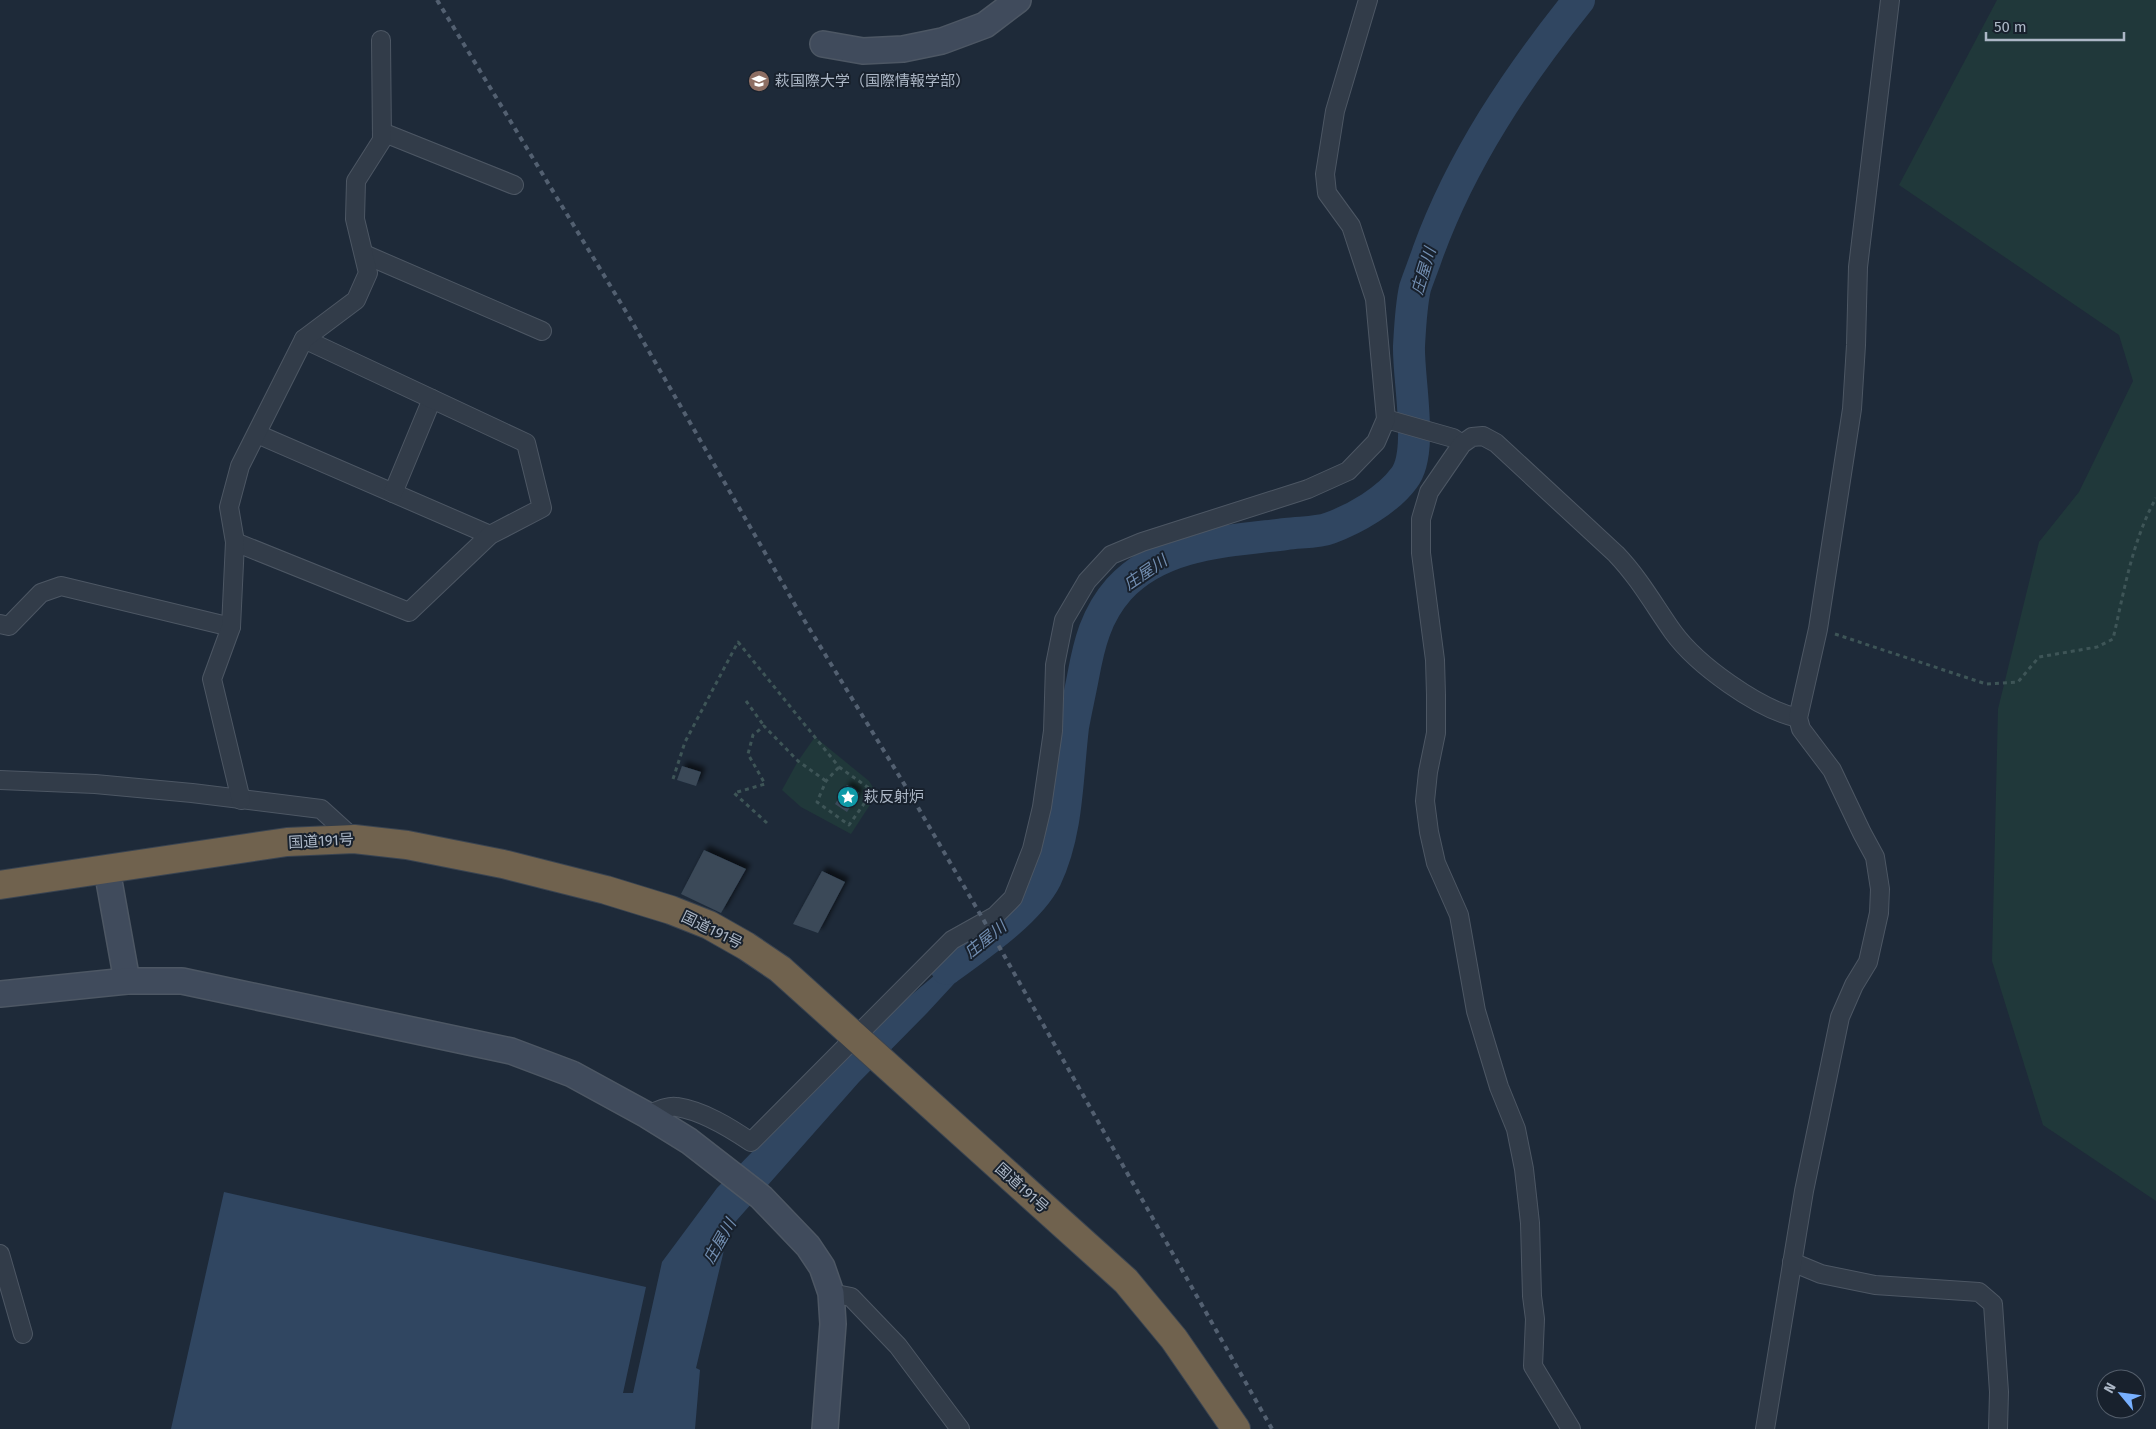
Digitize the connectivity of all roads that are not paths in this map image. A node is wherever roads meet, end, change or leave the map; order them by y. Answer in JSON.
{"nodes":[{"id":1,"x":1018,"y":0,"type":"edge"},
{"id":2,"x":1368,"y":0,"type":"edge"},
{"id":3,"x":1890,"y":0,"type":"edge"},
{"id":4,"x":381,"y":40,"type":"dead end"},
{"id":5,"x":823,"y":44,"type":"dead end"},
{"id":6,"x":382,"y":132,"type":"junction"},
{"id":7,"x":514,"y":185,"type":"dead end"},
{"id":8,"x":364,"y":254,"type":"junction"},
{"id":9,"x":542,"y":331,"type":"dead end"},
{"id":10,"x":304,"y":339,"type":"junction"},
{"id":11,"x":432,"y":399,"type":"junction"},
{"id":12,"x":1386,"y":419,"type":"junction"},
{"id":13,"x":257,"y":434,"type":"junction"},
{"id":14,"x":1462,"y":444,"type":"junction"},
{"id":15,"x":393,"y":493,"type":"junction"},
{"id":16,"x":490,"y":535,"type":"junction"},
{"id":17,"x":235,"y":542,"type":"junction"},
{"id":18,"x":0,"y":624,"type":"edge"},
{"id":19,"x":231,"y":627,"type":"junction"},
{"id":20,"x":1798,"y":718,"type":"junction"},
{"id":21,"x":0,"y":780,"type":"edge"},
{"id":22,"x":241,"y":800,"type":"junction"},
{"id":23,"x":354,"y":839,"type":"junction"},
{"id":24,"x":107,"y":870,"type":"junction"},
{"id":25,"x":0,"y":885,"type":"edge"},
{"id":26,"x":127,"y":981,"type":"junction"},
{"id":27,"x":0,"y":994,"type":"edge"},
{"id":28,"x":856,"y":1040,"type":"junction"},
{"id":29,"x":647,"y":1115,"type":"junction"},
{"id":30,"x":0,"y":1254,"type":"edge"},
{"id":31,"x":1792,"y":1262,"type":"junction"},
{"id":32,"x":831,"y":1293,"type":"junction"},
{"id":33,"x":22,"y":1334,"type":"dead end"},
{"id":34,"x":825,"y":1429,"type":"edge"},
{"id":35,"x":960,"y":1429,"type":"edge"},
{"id":36,"x":1236,"y":1429,"type":"edge"},
{"id":37,"x":1570,"y":1429,"type":"edge"},
{"id":38,"x":1765,"y":1429,"type":"edge"},
{"id":39,"x":1998,"y":1429,"type":"edge"}],
"edges":[{"from":1,"to":5,"type":"street"},
{"from":2,"to":12,"type":"street"},
{"from":3,"to":20,"type":"street"},
{"from":4,"to":6,"type":"street"},
{"from":6,"to":7,"type":"street"},
{"from":6,"to":8,"type":"street"},
{"from":8,"to":9,"type":"street"},
{"from":8,"to":10,"type":"street"},
{"from":10,"to":11,"type":"street"},
{"from":10,"to":13,"type":"street"},
{"from":11,"to":15,"type":"street"},
{"from":11,"to":16,"type":"street"},
{"from":12,"to":14,"type":"street"},
{"from":12,"to":28,"type":"street"},
{"from":13,"to":15,"type":"street"},
{"from":13,"to":17,"type":"street"},
{"from":14,"to":20,"type":"street"},
{"from":14,"to":37,"type":"street"},
{"from":15,"to":16,"type":"street"},
{"from":16,"to":17,"type":"street"},
{"from":17,"to":19,"type":"street"},
{"from":18,"to":19,"type":"street"},
{"from":19,"to":22,"type":"street"},
{"from":20,"to":31,"type":"street"},
{"from":21,"to":22,"type":"street"},
{"from":22,"to":23,"type":"street"},
{"from":23,"to":24,"type":"highway","name":"国道191号"},
{"from":23,"to":28,"type":"highway","name":"国道191号"},
{"from":24,"to":25,"type":"highway","name":"国道191号"},
{"from":24,"to":26,"type":"street"},
{"from":26,"to":27,"type":"street"},
{"from":26,"to":29,"type":"street"},
{"from":28,"to":29,"type":"street"},
{"from":28,"to":36,"type":"highway","name":"国道191号"},
{"from":29,"to":32,"type":"street"},
{"from":30,"to":33,"type":"street"},
{"from":31,"to":38,"type":"street"},
{"from":31,"to":39,"type":"street"},
{"from":32,"to":34,"type":"street"},
{"from":32,"to":35,"type":"street"}]}
